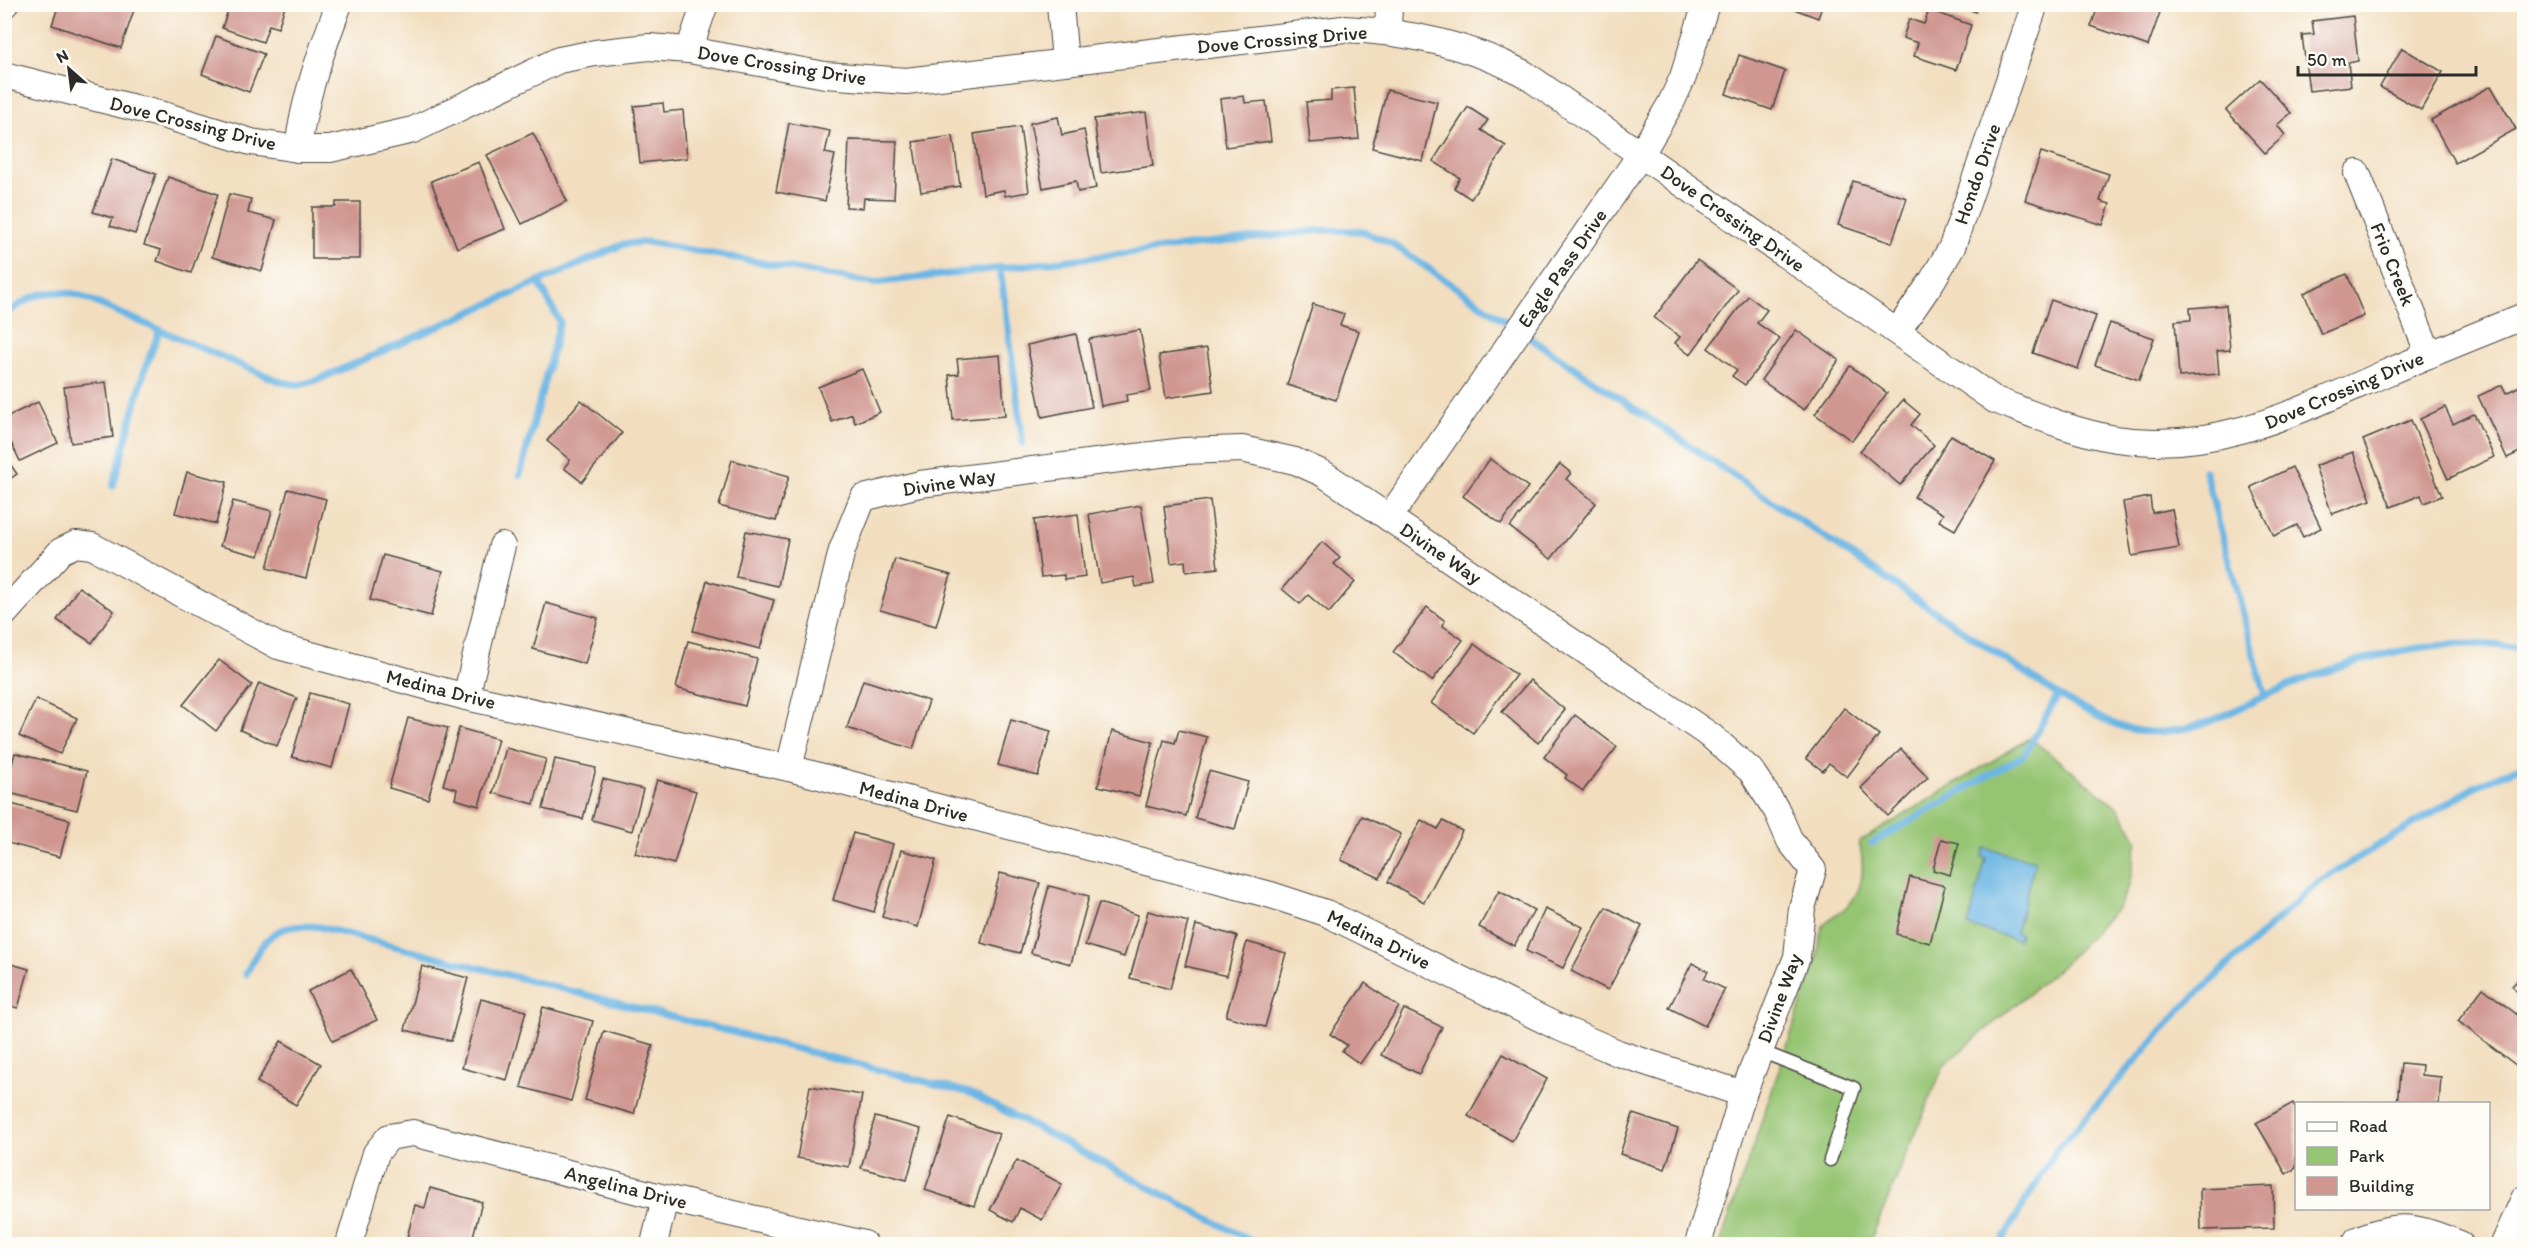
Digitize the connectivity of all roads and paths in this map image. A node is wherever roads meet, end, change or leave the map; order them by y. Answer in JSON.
{"nodes":[{"id":1,"x":339,"y":4,"type":"edge"},
{"id":2,"x":705,"y":4,"type":"edge"},
{"id":3,"x":1060,"y":4,"type":"edge"},
{"id":4,"x":1389,"y":4,"type":"edge"},
{"id":5,"x":1706,"y":4,"type":"edge"},
{"id":6,"x":2035,"y":4,"type":"edge"},
{"id":7,"x":1388,"y":31,"type":"junction"},
{"id":8,"x":689,"y":50,"type":"junction"},
{"id":9,"x":1065,"y":62,"type":"junction"},
{"id":10,"x":4,"y":75,"type":"edge"},
{"id":11,"x":298,"y":149,"type":"junction"},
{"id":12,"x":1641,"y":154,"type":"junction"},
{"id":13,"x":2357,"y":172,"type":"dead end"},
{"id":14,"x":2524,"y":316,"type":"edge"},
{"id":15,"x":1898,"y":332,"type":"junction"},
{"id":16,"x":2429,"y":355,"type":"junction"},
{"id":17,"x":1389,"y":518,"type":"junction"},
{"id":18,"x":502,"y":546,"type":"dead end"},
{"id":19,"x":4,"y":614,"type":"edge"},
{"id":20,"x":466,"y":697,"type":"junction"},
{"id":21,"x":789,"y":768,"type":"junction"},
{"id":22,"x":1760,"y":1051,"type":"junction"},
{"id":23,"x":1743,"y":1094,"type":"junction"},
{"id":24,"x":1830,"y":1160,"type":"dead end"},
{"id":25,"x":665,"y":1198,"type":"junction"},
{"id":26,"x":2524,"y":1199,"type":"edge"},
{"id":27,"x":2357,"y":1240,"type":"dead end"},
{"id":28,"x":349,"y":1245,"type":"edge"},
{"id":29,"x":654,"y":1245,"type":"edge"},
{"id":30,"x":864,"y":1245,"type":"edge"},
{"id":31,"x":1698,"y":1245,"type":"edge"},
{"id":32,"x":2460,"y":1245,"type":"edge"},
{"id":33,"x":2504,"y":1245,"type":"edge"}],
"edges":[{"from":1,"to":11,"type":"street"},
{"from":2,"to":8,"type":"street"},
{"from":3,"to":9,"type":"street"},
{"from":4,"to":7,"type":"street"},
{"from":5,"to":12,"type":"street","name":"Eagle Pass Drive"},
{"from":6,"to":15,"type":"street","name":"Hondo Drive"},
{"from":7,"to":9,"type":"street","name":"Dove Crossing Drive"},
{"from":7,"to":12,"type":"street","name":"Dove Crossing Drive"},
{"from":8,"to":9,"type":"street","name":"Dove Crossing Drive"},
{"from":8,"to":11,"type":"street","name":"Dove Crossing Drive"},
{"from":10,"to":11,"type":"street","name":"Dove Crossing Drive"},
{"from":12,"to":15,"type":"street","name":"Dove Crossing Drive"},
{"from":12,"to":17,"type":"street","name":"Eagle Pass Drive"},
{"from":13,"to":16,"type":"street","name":"Frio Creek"},
{"from":14,"to":16,"type":"street","name":"Dove Crossing Drive"},
{"from":15,"to":16,"type":"street","name":"Dove Crossing Drive"},
{"from":17,"to":21,"type":"street","name":"Divine Way"},
{"from":17,"to":22,"type":"street","name":"Divine Way"},
{"from":18,"to":20,"type":"street"},
{"from":19,"to":20,"type":"street","name":"Medina Drive"},
{"from":20,"to":21,"type":"street","name":"Medina Drive"},
{"from":21,"to":23,"type":"street","name":"Medina Drive"},
{"from":22,"to":23,"type":"street","name":"Divine Way"},
{"from":22,"to":24,"type":"lane"},
{"from":23,"to":31,"type":"street","name":"Divine Way"},
{"from":25,"to":28,"type":"street","name":"Angelina Drive"},
{"from":25,"to":29,"type":"street"},
{"from":25,"to":30,"type":"street","name":"Angelina Drive"},
{"from":26,"to":33,"type":"street"},
{"from":27,"to":32,"type":"street"}]}
